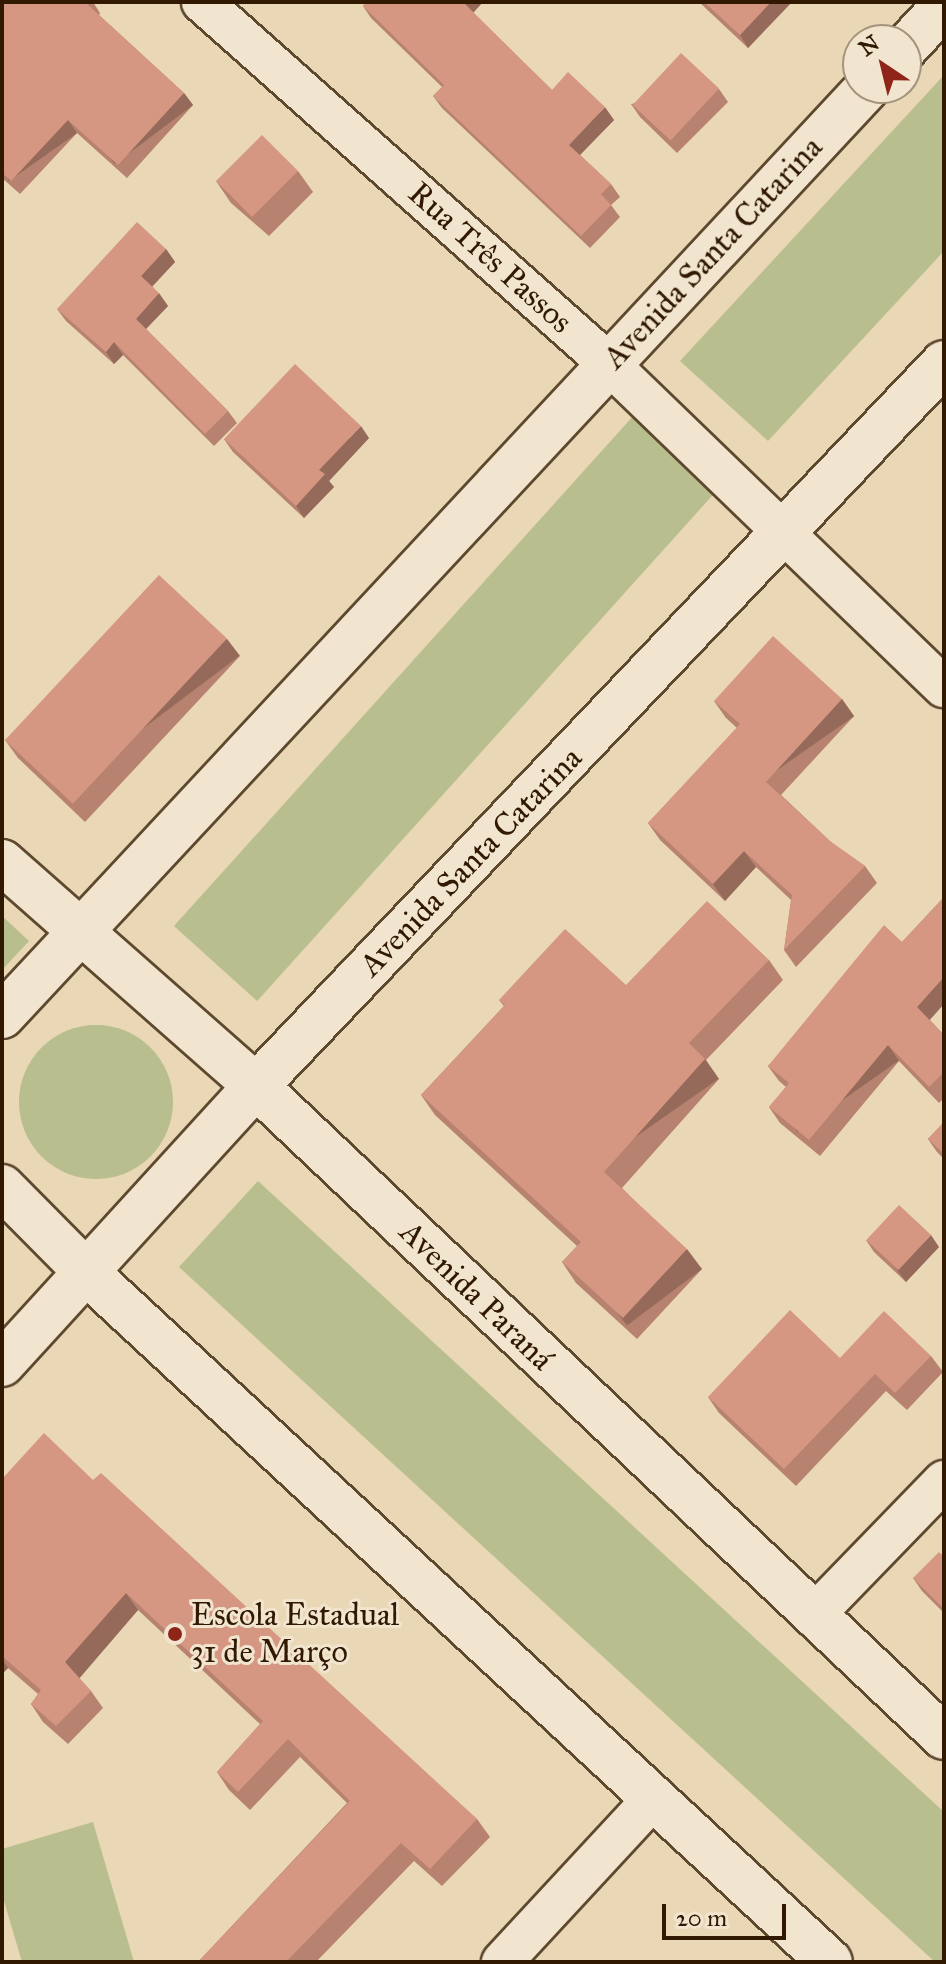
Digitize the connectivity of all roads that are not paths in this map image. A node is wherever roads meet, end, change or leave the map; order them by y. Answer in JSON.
{"nodes":[{"id":1,"x":202,"y":2,"type":"edge"},
{"id":2,"x":944,"y":6,"type":"edge"},
{"id":3,"x":922,"y":30,"type":"edge"},
{"id":4,"x":852,"y":104,"type":"edge"},
{"id":5,"x":944,"y":363,"type":"edge"},
{"id":6,"x":609,"y":364,"type":"junction"},
{"id":7,"x":783,"y":537,"type":"junction"},
{"id":8,"x":944,"y":687,"type":"edge"},
{"id":9,"x":2,"y":862,"type":"edge"},
{"id":10,"x":79,"y":933,"type":"junction"},
{"id":11,"x":2,"y":1016,"type":"edge"},
{"id":12,"x":256,"y":1086,"type":"junction"},
{"id":13,"x":2,"y":1187,"type":"edge"},
{"id":14,"x":87,"y":1273,"type":"junction"},
{"id":15,"x":2,"y":1364,"type":"edge"},
{"id":16,"x":944,"y":1481,"type":"edge"},
{"id":17,"x":813,"y":1616,"type":"junction"},
{"id":18,"x":944,"y":1737,"type":"edge"},
{"id":19,"x":654,"y":1798,"type":"junction"},
{"id":20,"x":502,"y":1962,"type":"edge"},
{"id":21,"x":830,"y":1962,"type":"edge"}],
"edges":[{"from":1,"to":6,"type":"street","name":"Rua Três Passos"},
{"from":2,"to":3,"type":"street"},
{"from":4,"to":6,"type":"street","name":"Avenida Santa Catarina"},
{"from":5,"to":7,"type":"street","name":"Avenida Santa Catarina"},
{"from":6,"to":7,"type":"street","name":"Rua Três Passos"},
{"from":6,"to":10,"type":"street","name":"Avenida Santa Catarina"},
{"from":7,"to":8,"type":"street","name":"Rua Três Passos"},
{"from":7,"to":12,"type":"street","name":"Avenida Santa Catarina"},
{"from":9,"to":10,"type":"street","name":"Avenida Paraná"},
{"from":10,"to":11,"type":"street","name":"Avenida Santa Catarina"},
{"from":10,"to":12,"type":"street","name":"Avenida Paraná"},
{"from":12,"to":14,"type":"street","name":"Avenida Santa Catarina"},
{"from":12,"to":17,"type":"street","name":"Avenida Paraná"},
{"from":13,"to":14,"type":"street"},
{"from":14,"to":15,"type":"street","name":"Avenida Santa Catarina"},
{"from":14,"to":19,"type":"street"},
{"from":16,"to":17,"type":"street"},
{"from":17,"to":18,"type":"street","name":"Avenida Paraná"},
{"from":19,"to":20,"type":"street"},
{"from":19,"to":21,"type":"street"}]}
